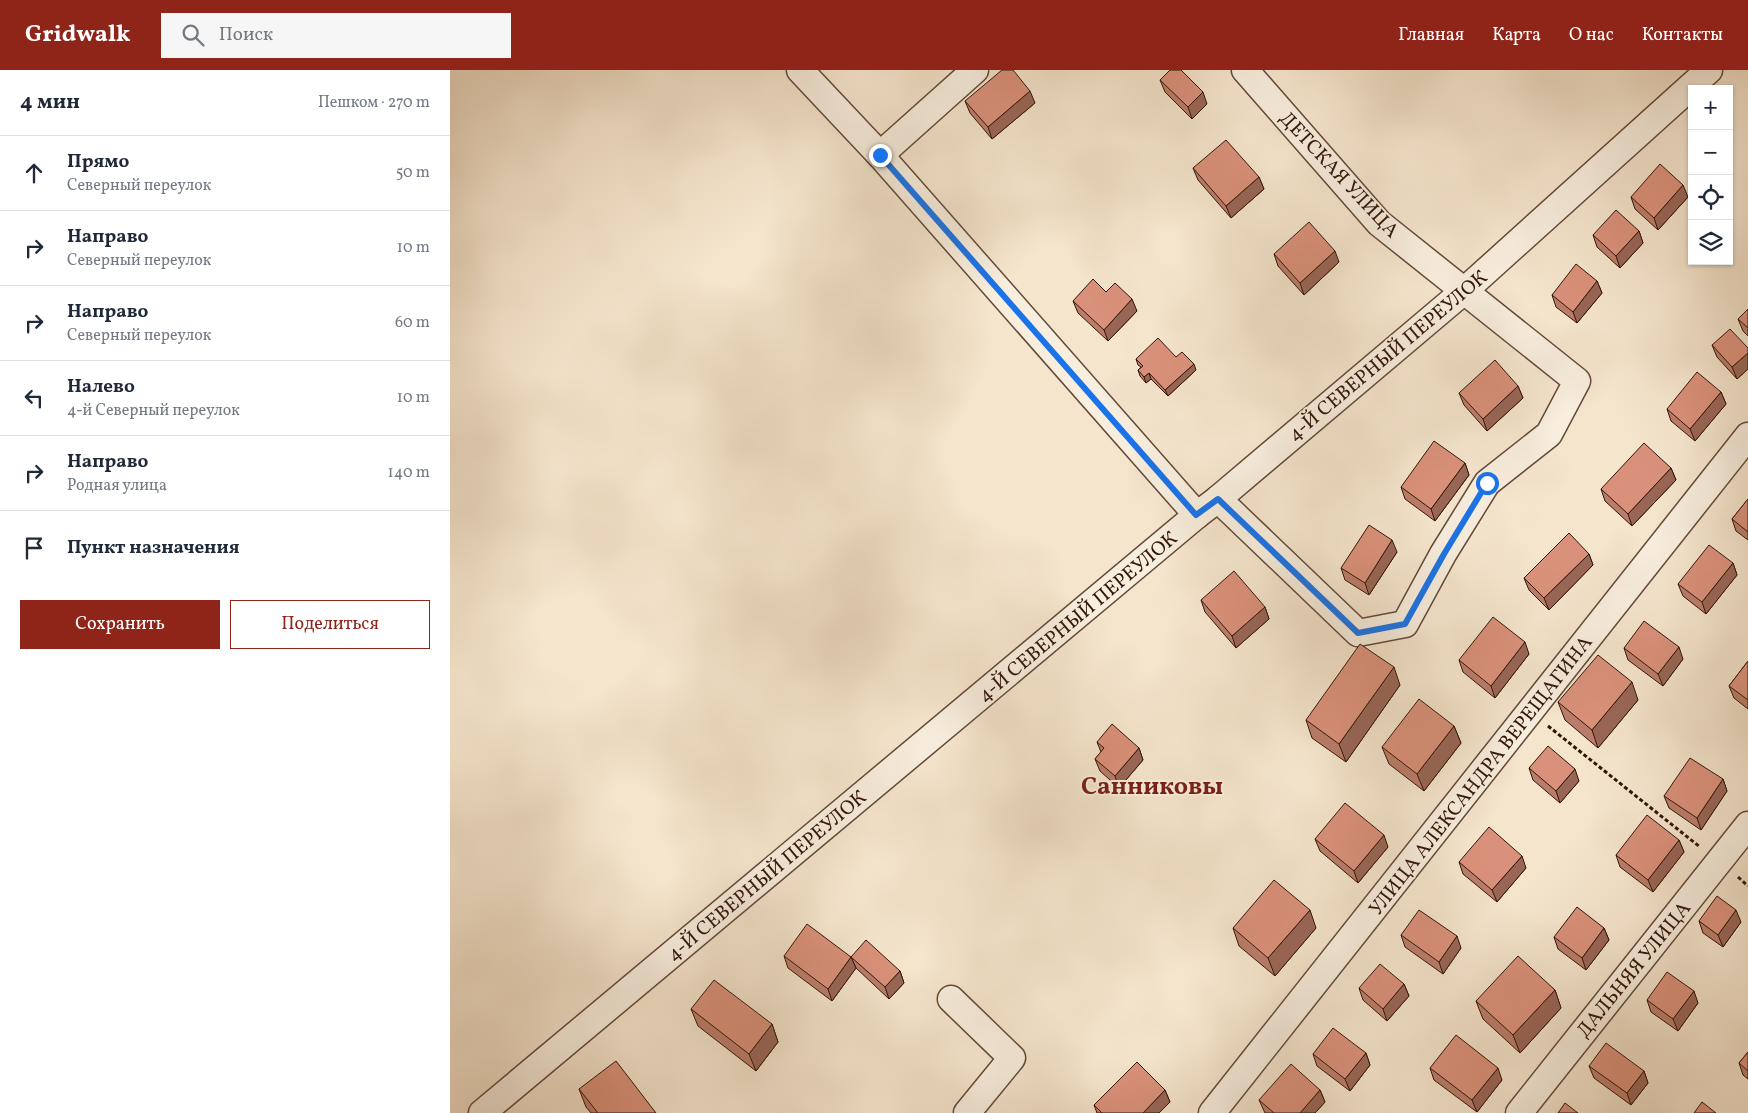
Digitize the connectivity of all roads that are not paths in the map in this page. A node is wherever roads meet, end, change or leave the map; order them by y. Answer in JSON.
{"nodes":[{"id":1,"x":800,"y":70,"type":"edge"},
{"id":2,"x":975,"y":70,"type":"edge"},
{"id":3,"x":1245,"y":70,"type":"edge"},
{"id":4,"x":1709,"y":70,"type":"edge"},
{"id":5,"x":880,"y":155,"type":"junction"},
{"id":6,"x":1464,"y":291,"type":"junction"},
{"id":7,"x":1748,"y":436,"type":"edge"},
{"id":8,"x":1218,"y":499,"type":"junction"},
{"id":9,"x":1196,"y":515,"type":"junction"},
{"id":10,"x":1748,"y":825,"type":"edge"},
{"id":11,"x":951,"y":999,"type":"dead end"},
{"id":12,"x":482,"y":1113,"type":"edge"},
{"id":13,"x":967,"y":1113,"type":"edge"},
{"id":14,"x":1212,"y":1113,"type":"edge"},
{"id":15,"x":1519,"y":1113,"type":"edge"}],
"edges":[{"from":1,"to":5,"type":"street"},
{"from":2,"to":5,"type":"street"},
{"from":3,"to":6,"type":"street","name":"ДЕТСКАЯ УЛИЦА"},
{"from":4,"to":6,"type":"street","name":"4-Й СЕВЕРНЫЙ ПЕРЕУЛОК"},
{"from":5,"to":9,"type":"street"},
{"from":6,"to":8,"type":"street","name":"4-Й СЕВЕРНЫЙ ПЕРЕУЛОК"},
{"from":6,"to":8,"type":"street","name":"ДЕТСКАЯ УЛИЦА"},
{"from":7,"to":14,"type":"street","name":"УЛИЦА АЛЕКСАНДРА ВЕРЕЩАГИНА"},
{"from":8,"to":9,"type":"street","name":"4-Й СЕВЕРНЫЙ ПЕРЕУЛОК"},
{"from":9,"to":12,"type":"street","name":"4-Й СЕВЕРНЫЙ ПЕРЕУЛОК"},
{"from":10,"to":15,"type":"street","name":"ДАЛЬНЯЯ УЛИЦА"},
{"from":11,"to":13,"type":"street"}]}
